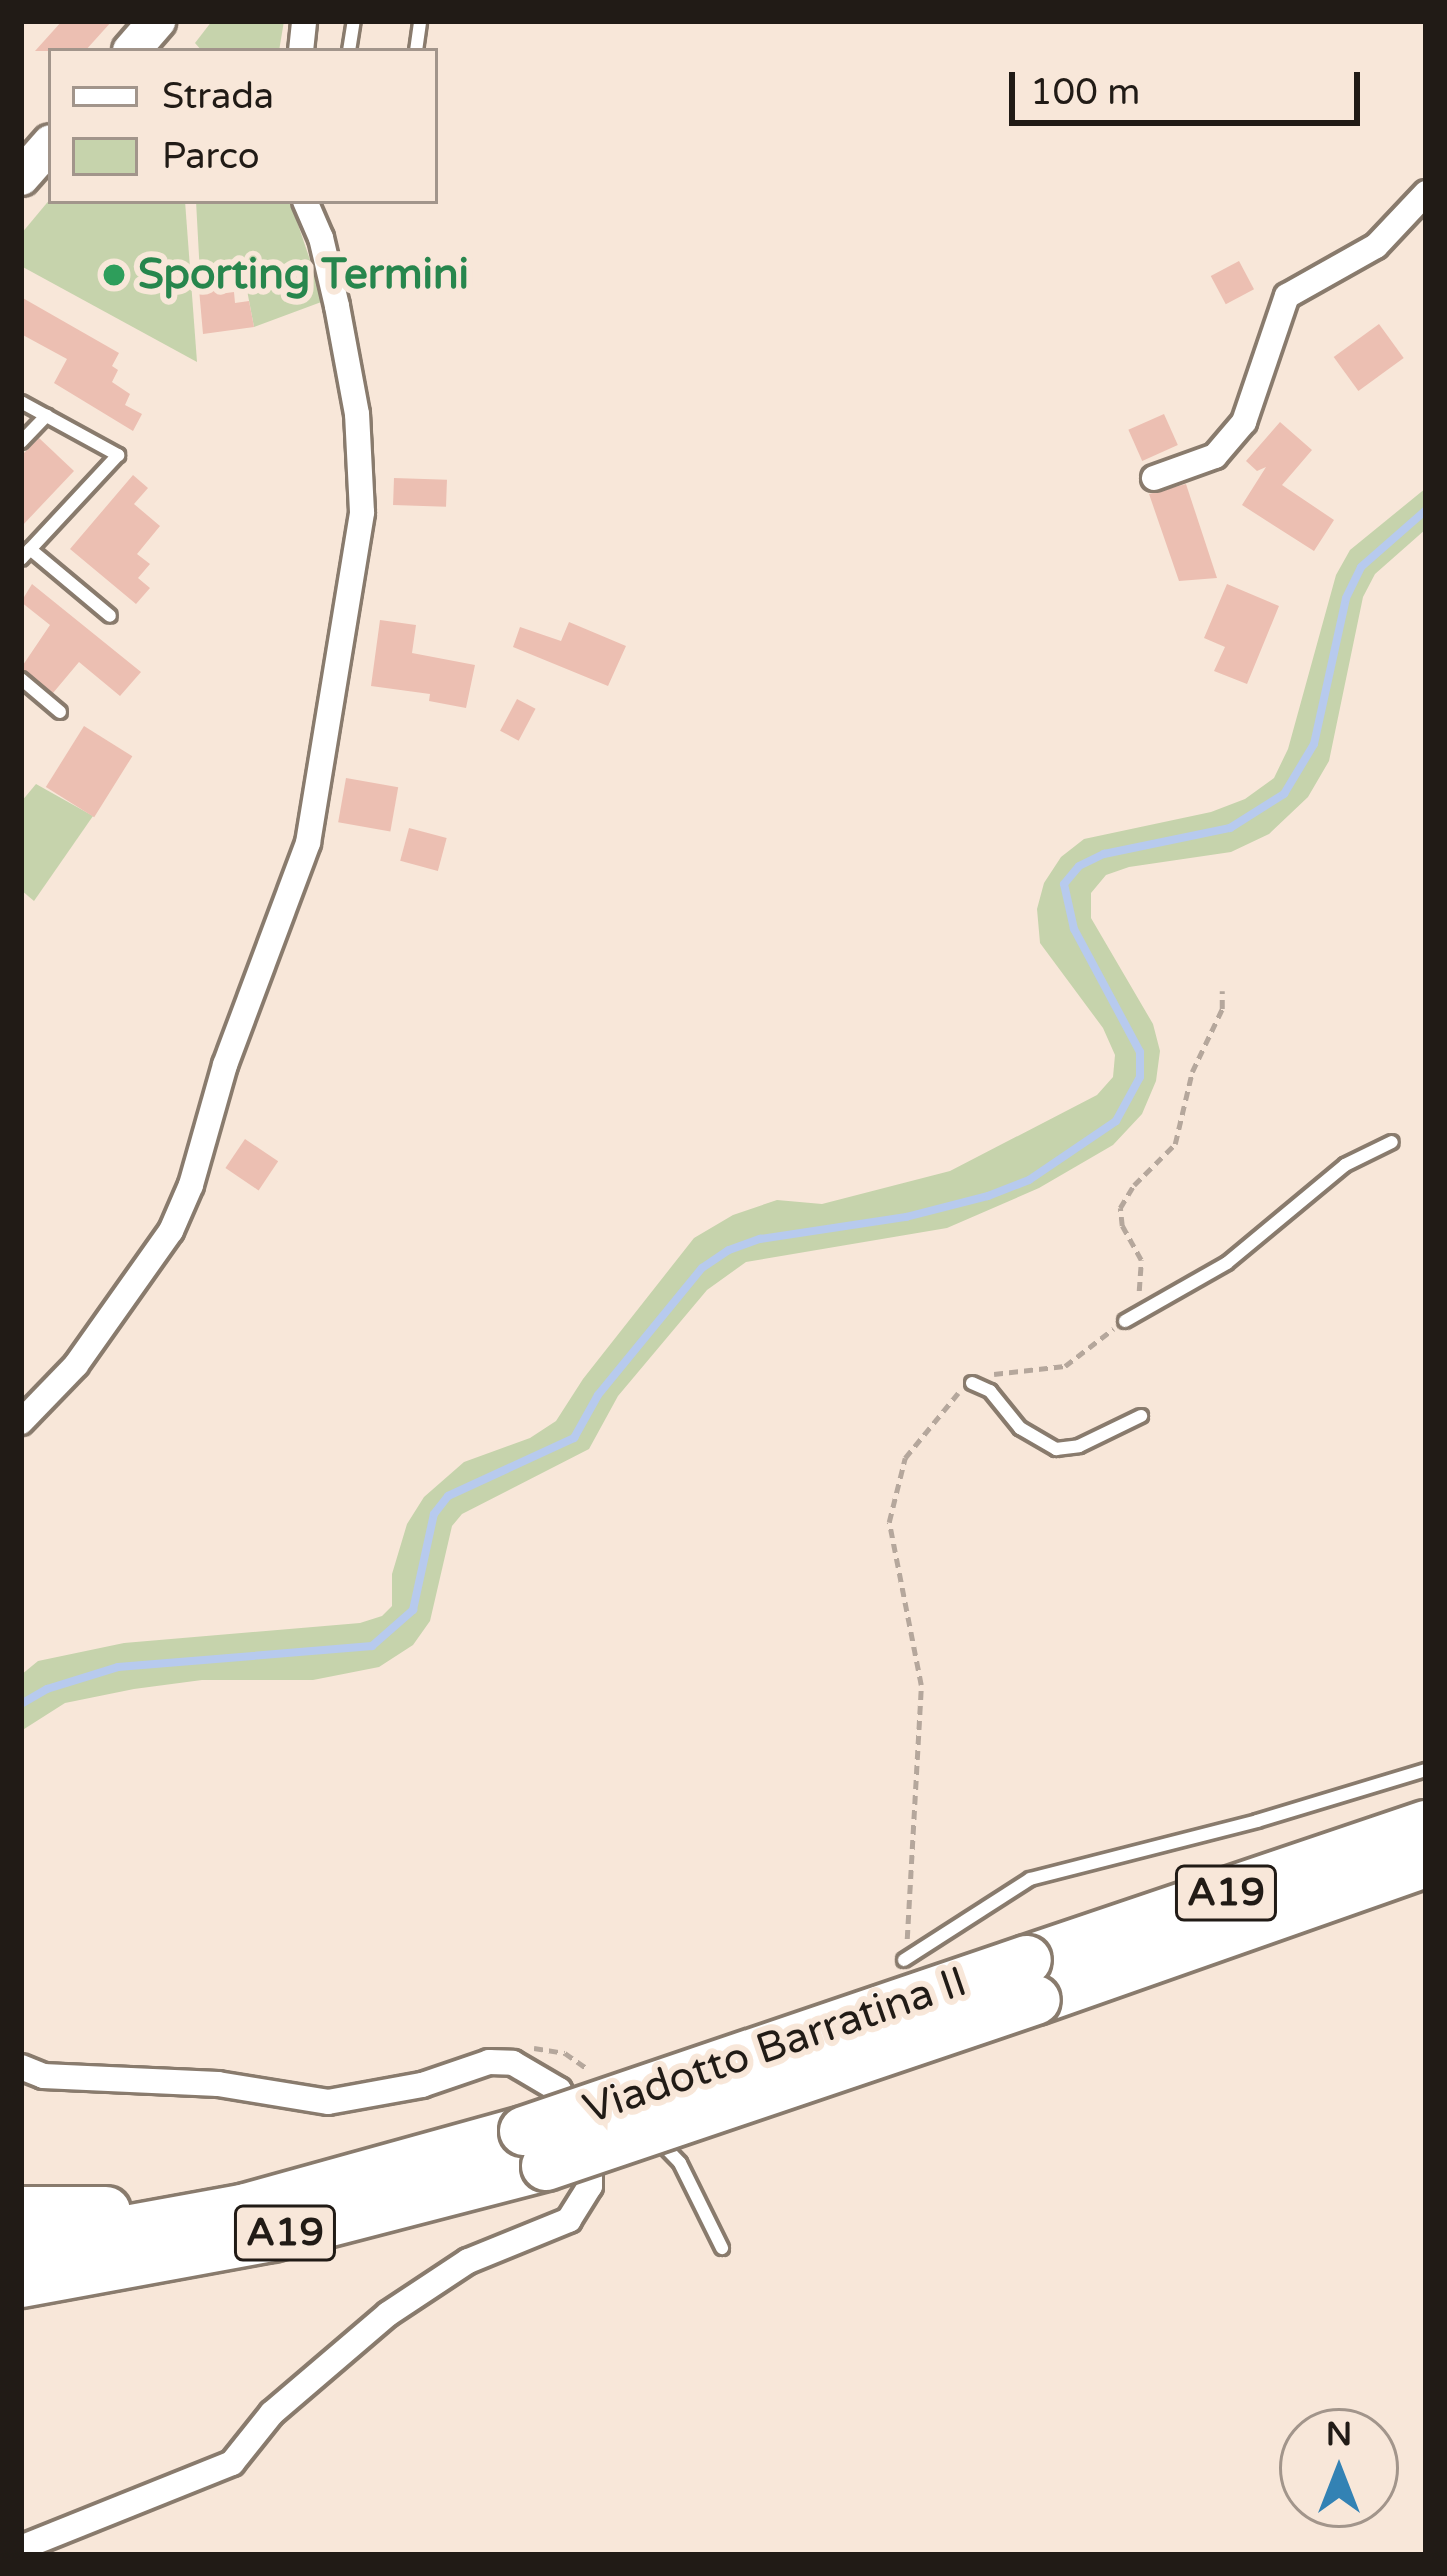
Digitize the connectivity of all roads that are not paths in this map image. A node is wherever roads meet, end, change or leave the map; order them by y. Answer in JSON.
{"nodes":[{"id":1,"x":158,"y":21,"type":"edge"},
{"id":2,"x":134,"y":48,"type":"edge"},
{"id":3,"x":48,"y":146,"type":"edge"},
{"id":4,"x":21,"y":177,"type":"edge"},
{"id":5,"x":1426,"y":193,"type":"edge"},
{"id":6,"x":306,"y":204,"type":"edge"},
{"id":7,"x":21,"y":402,"type":"edge"},
{"id":8,"x":47,"y":416,"type":"junction"},
{"id":9,"x":21,"y":442,"type":"edge"},
{"id":10,"x":1154,"y":478,"type":"dead end"},
{"id":11,"x":25,"y":554,"type":"edge"},
{"id":12,"x":110,"y":616,"type":"dead end"},
{"id":13,"x":21,"y":679,"type":"edge"},
{"id":14,"x":60,"y":712,"type":"dead end"},
{"id":15,"x":1392,"y":1142,"type":"dead end"},
{"id":16,"x":1125,"y":1321,"type":"road end"},
{"id":17,"x":972,"y":1383,"type":"road end"},
{"id":18,"x":1141,"y":1416,"type":"dead end"},
{"id":19,"x":21,"y":1422,"type":"edge"},
{"id":20,"x":1426,"y":1769,"type":"edge"},
{"id":21,"x":1426,"y":1825,"type":"edge"},
{"id":22,"x":1426,"y":1863,"type":"edge"},
{"id":23,"x":904,"y":1960,"type":"road end"},
{"id":24,"x":1031,"y":1980,"type":"junction"},
{"id":25,"x":21,"y":2067,"type":"edge"},
{"id":26,"x":596,"y":2075,"type":"road end"},
{"id":27,"x":518,"y":2148,"type":"junction"},
{"id":28,"x":21,"y":2211,"type":"edge"},
{"id":29,"x":722,"y":2248,"type":"dead end"},
{"id":30,"x":21,"y":2249,"type":"edge"},
{"id":31,"x":21,"y":2288,"type":"edge"},
{"id":32,"x":21,"y":2548,"type":"edge"}],
"edges":[{"from":1,"to":2,"type":"main road"},
{"from":3,"to":4,"type":"main road"},
{"from":5,"to":10,"type":"street"},
{"from":6,"to":19,"type":"street"},
{"from":7,"to":8,"type":"lane"},
{"from":8,"to":9,"type":"lane"},
{"from":8,"to":11,"type":"lane"},
{"from":11,"to":12,"type":"lane"},
{"from":13,"to":14,"type":"lane"},
{"from":15,"to":16,"type":"lane"},
{"from":17,"to":18,"type":"lane"},
{"from":20,"to":23,"type":"lane"},
{"from":21,"to":24,"type":"highway","number":"A19"},
{"from":22,"to":24,"type":"highway","number":"A19"},
{"from":24,"to":27,"type":"highway","name":"Viadotto Barratina II","number":"A19","bridge":true},
{"from":25,"to":32,"type":"street"},
{"from":26,"to":29,"type":"lane"},
{"from":27,"to":28,"type":"highway"},
{"from":27,"to":30,"type":"highway","number":"A19"},
{"from":27,"to":31,"type":"highway","number":"A19"}]}
